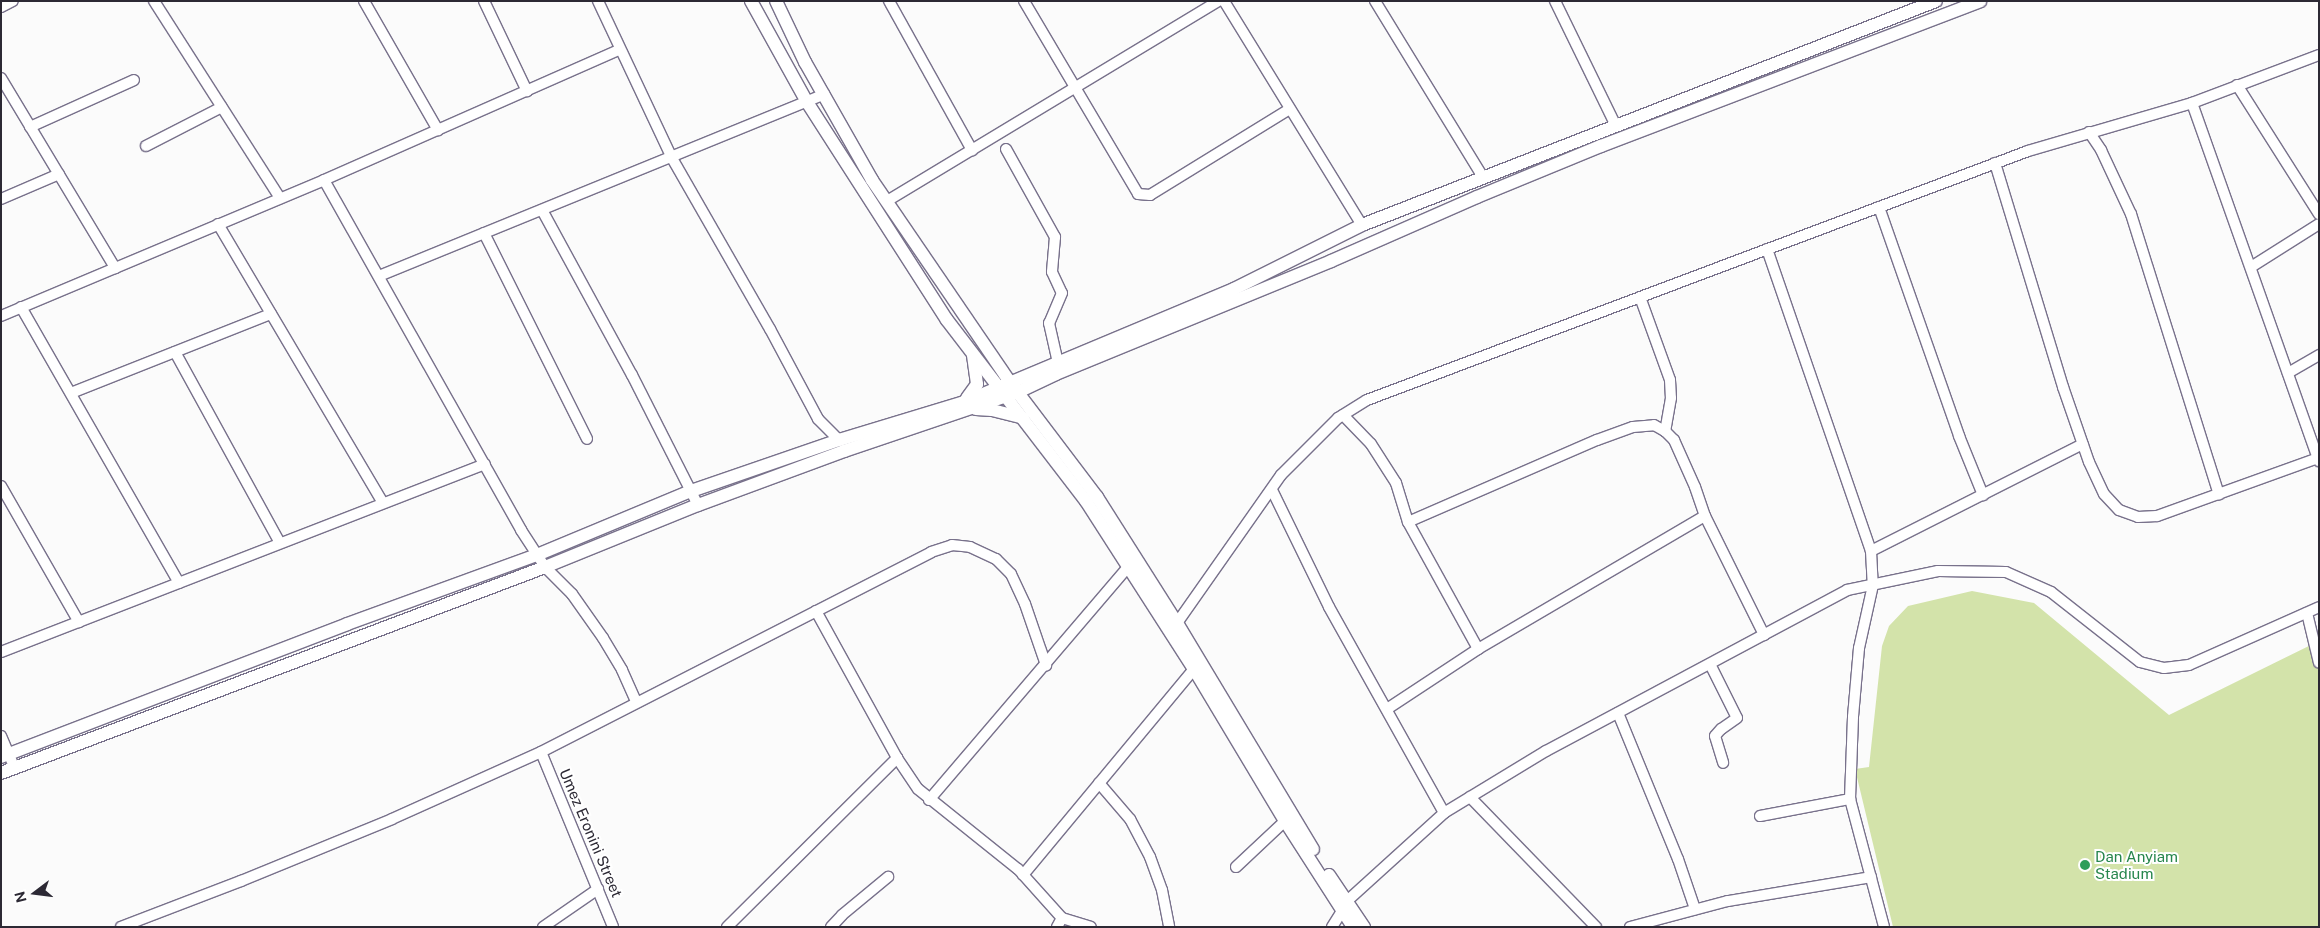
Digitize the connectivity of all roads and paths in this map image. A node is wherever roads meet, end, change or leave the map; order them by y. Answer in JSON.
{"nodes":[{"id":1,"x":13,"y":1,"type":"edge"},
{"id":2,"x":154,"y":1,"type":"edge"},
{"id":3,"x":364,"y":1,"type":"edge"},
{"id":4,"x":484,"y":1,"type":"edge"},
{"id":5,"x":598,"y":1,"type":"edge"},
{"id":6,"x":751,"y":1,"type":"edge"},
{"id":7,"x":776,"y":1,"type":"edge"},
{"id":8,"x":889,"y":1,"type":"edge"},
{"id":9,"x":1024,"y":1,"type":"edge"},
{"id":10,"x":1219,"y":1,"type":"edge"},
{"id":11,"x":1224,"y":1,"type":"edge"},
{"id":12,"x":1375,"y":1,"type":"edge"},
{"id":13,"x":1936,"y":1,"type":"edge"},
{"id":14,"x":1980,"y":1,"type":"edge"},
{"id":15,"x":1560,"y":3,"type":"edge"},
{"id":16,"x":1918,"y":4,"type":"edge"},
{"id":17,"x":1,"y":7,"type":"edge"},
{"id":18,"x":1926,"y":22,"type":"junction"},
{"id":19,"x":619,"y":50,"type":"junction"},
{"id":20,"x":2319,"y":55,"type":"edge"},
{"id":21,"x":1,"y":78,"type":"edge"},
{"id":22,"x":134,"y":80,"type":"dead end"},
{"id":23,"x":2237,"y":85,"type":"junction"},
{"id":24,"x":1074,"y":88,"type":"junction"},
{"id":25,"x":526,"y":91,"type":"junction"},
{"id":26,"x":824,"y":94,"type":"junction"},
{"id":27,"x":807,"y":102,"type":"junction"},
{"id":28,"x":2192,"y":103,"type":"junction"},
{"id":29,"x":222,"y":107,"type":"junction"},
{"id":30,"x":1290,"y":109,"type":"junction"},
{"id":31,"x":30,"y":126,"type":"junction"},
{"id":32,"x":1616,"y":126,"type":"junction"},
{"id":33,"x":438,"y":130,"type":"junction"},
{"id":34,"x":2089,"y":132,"type":"junction"},
{"id":35,"x":146,"y":146,"type":"dead end"},
{"id":36,"x":972,"y":150,"type":"junction"},
{"id":37,"x":1006,"y":150,"type":"dead end"},
{"id":38,"x":672,"y":158,"type":"junction"},
{"id":39,"x":1994,"y":164,"type":"junction"},
{"id":40,"x":1514,"y":165,"type":"junction"},
{"id":41,"x":59,"y":174,"type":"junction"},
{"id":42,"x":1483,"y":177,"type":"junction"},
{"id":43,"x":1520,"y":179,"type":"junction"},
{"id":44,"x":324,"y":180,"type":"junction"},
{"id":45,"x":280,"y":198,"type":"junction"},
{"id":46,"x":1,"y":199,"type":"edge"},
{"id":47,"x":887,"y":201,"type":"junction"},
{"id":48,"x":1879,"y":207,"type":"junction"},
{"id":49,"x":542,"y":210,"type":"junction"},
{"id":50,"x":2319,"y":214,"type":"edge"},
{"id":51,"x":218,"y":224,"type":"junction"},
{"id":52,"x":2319,"y":224,"type":"edge"},
{"id":53,"x":1362,"y":225,"type":"junction"},
{"id":54,"x":484,"y":233,"type":"junction"},
{"id":55,"x":1767,"y":249,"type":"junction"},
{"id":56,"x":2251,"y":267,"type":"junction"},
{"id":57,"x":115,"y":268,"type":"junction"},
{"id":58,"x":379,"y":276,"type":"junction"},
{"id":59,"x":1640,"y":297,"type":"junction"},
{"id":60,"x":21,"y":307,"type":"junction"},
{"id":61,"x":271,"y":314,"type":"junction"},
{"id":62,"x":1,"y":316,"type":"edge"},
{"id":63,"x":175,"y":352,"type":"junction"},
{"id":64,"x":974,"y":355,"type":"junction"},
{"id":65,"x":2319,"y":355,"type":"edge"},
{"id":66,"x":1058,"y":363,"type":"junction"},
{"id":67,"x":2288,"y":373,"type":"junction"},
{"id":68,"x":1004,"y":384,"type":"junction"},
{"id":69,"x":71,"y":393,"type":"junction"},
{"id":70,"x":1012,"y":394,"type":"junction"},
{"id":71,"x":965,"y":405,"type":"junction"},
{"id":72,"x":1343,"y":415,"type":"junction"},
{"id":73,"x":1023,"y":418,"type":"junction"},
{"id":74,"x":1665,"y":431,"type":"junction"},
{"id":75,"x":587,"y":439,"type":"dead end"},
{"id":76,"x":839,"y":440,"type":"junction"},
{"id":77,"x":2083,"y":444,"type":"junction"},
{"id":78,"x":2318,"y":460,"type":"edge"},
{"id":79,"x":485,"y":464,"type":"junction"},
{"id":80,"x":1,"y":486,"type":"edge"},
{"id":81,"x":1272,"y":490,"type":"junction"},
{"id":82,"x":691,"y":491,"type":"junction"},
{"id":83,"x":2219,"y":494,"type":"junction"},
{"id":84,"x":1982,"y":495,"type":"junction"},
{"id":85,"x":383,"y":503,"type":"junction"},
{"id":86,"x":698,"y":505,"type":"junction"},
{"id":87,"x":1705,"y":516,"type":"junction"},
{"id":88,"x":1408,"y":522,"type":"junction"},
{"id":89,"x":280,"y":543,"type":"junction"},
{"id":90,"x":1871,"y":551,"type":"junction"},
{"id":91,"x":537,"y":555,"type":"junction"},
{"id":92,"x":545,"y":567,"type":"junction"},
{"id":93,"x":1128,"y":567,"type":"junction"},
{"id":94,"x":179,"y":583,"type":"junction"},
{"id":95,"x":1873,"y":585,"type":"junction"},
{"id":96,"x":2319,"y":607,"type":"edge"},
{"id":97,"x":816,"y":611,"type":"junction"},
{"id":98,"x":2307,"y":612,"type":"junction"},
{"id":99,"x":79,"y":622,"type":"junction"},
{"id":100,"x":1177,"y":623,"type":"junction"},
{"id":101,"x":1764,"y":635,"type":"junction"},
{"id":102,"x":1478,"y":649,"type":"junction"},
{"id":103,"x":1,"y":652,"type":"edge"},
{"id":104,"x":2319,"y":663,"type":"edge"},
{"id":105,"x":1710,"y":664,"type":"junction"},
{"id":106,"x":1046,"y":665,"type":"junction"},
{"id":107,"x":1194,"y":669,"type":"junction"},
{"id":108,"x":636,"y":702,"type":"junction"},
{"id":109,"x":1387,"y":709,"type":"junction"},
{"id":110,"x":1618,"y":713,"type":"junction"},
{"id":111,"x":1,"y":736,"type":"edge"},
{"id":112,"x":541,"y":752,"type":"junction"},
{"id":113,"x":5,"y":756,"type":"edge"},
{"id":114,"x":898,"y":758,"type":"junction"},
{"id":115,"x":1723,"y":764,"type":"dead end"},
{"id":116,"x":14,"y":767,"type":"junction"},
{"id":117,"x":1,"y":773,"type":"edge"},
{"id":118,"x":1100,"y":783,"type":"junction"},
{"id":119,"x":1470,"y":797,"type":"junction"},
{"id":120,"x":1850,"y":799,"type":"junction"},
{"id":121,"x":929,"y":800,"type":"junction"},
{"id":122,"x":1444,"y":812,"type":"junction"},
{"id":123,"x":1760,"y":816,"type":"dead end"},
{"id":124,"x":1285,"y":821,"type":"junction"},
{"id":125,"x":1236,"y":866,"type":"dead end"},
{"id":126,"x":1023,"y":876,"type":"junction"},
{"id":127,"x":888,"y":877,"type":"dead end"},
{"id":128,"x":1871,"y":877,"type":"junction"},
{"id":129,"x":598,"y":889,"type":"junction"},
{"id":130,"x":1344,"y":906,"type":"junction"},
{"id":131,"x":1695,"y":909,"type":"junction"},
{"id":132,"x":1060,"y":922,"type":"edge"},
{"id":133,"x":122,"y":927,"type":"edge"},
{"id":134,"x":543,"y":927,"type":"edge"},
{"id":135,"x":614,"y":927,"type":"edge"},
{"id":136,"x":727,"y":927,"type":"edge"},
{"id":137,"x":831,"y":927,"type":"edge"},
{"id":138,"x":1091,"y":927,"type":"edge"},
{"id":139,"x":1169,"y":927,"type":"edge"},
{"id":140,"x":1332,"y":927,"type":"edge"},
{"id":141,"x":1353,"y":927,"type":"edge"},
{"id":142,"x":1364,"y":927,"type":"edge"},
{"id":143,"x":1596,"y":927,"type":"edge"},
{"id":144,"x":1630,"y":927,"type":"edge"},
{"id":145,"x":1884,"y":927,"type":"edge"}],
"edges":[{"from":1,"to":17,"type":"street"},
{"from":2,"to":29,"type":"street"},
{"from":3,"to":33,"type":"street"},
{"from":4,"to":25,"type":"street"},
{"from":5,"to":19,"type":"street"},
{"from":6,"to":27,"type":"main road"},
{"from":7,"to":26,"type":"main road"},
{"from":8,"to":36,"type":"street"},
{"from":9,"to":24,"type":"street"},
{"from":10,"to":24,"type":"street"},
{"from":11,"to":30,"type":"street"},
{"from":12,"to":42,"type":"street"},
{"from":13,"to":16,"type":"main road"},
{"from":14,"to":18,"type":"main road"},
{"from":15,"to":32,"type":"street"},
{"from":16,"to":18,"type":"street"},
{"from":16,"to":32,"type":"main road"},
{"from":18,"to":43,"type":"main road"},
{"from":19,"to":25,"type":"street"},
{"from":19,"to":38,"type":"street"},
{"from":20,"to":23,"type":"street"},
{"from":21,"to":31,"type":"street"},
{"from":22,"to":31,"type":"street"},
{"from":23,"to":28,"type":"street"},
{"from":23,"to":50,"type":"street"},
{"from":24,"to":30,"type":"street"},
{"from":24,"to":36,"type":"street"},
{"from":25,"to":33,"type":"street"},
{"from":26,"to":27,"type":"street"},
{"from":26,"to":47,"type":"main road"},
{"from":27,"to":38,"type":"street"},
{"from":27,"to":64,"type":"main road"},
{"from":28,"to":34,"type":"street"},
{"from":28,"to":56,"type":"street"},
{"from":29,"to":35,"type":"street"},
{"from":29,"to":45,"type":"street"},
{"from":30,"to":53,"type":"street"},
{"from":31,"to":41,"type":"street"},
{"from":32,"to":40,"type":"main road"},
{"from":33,"to":44,"type":"street"},
{"from":34,"to":39,"type":"street"},
{"from":34,"to":83,"type":"street"},
{"from":36,"to":47,"type":"street"},
{"from":37,"to":66,"type":"street"},
{"from":38,"to":49,"type":"street"},
{"from":38,"to":76,"type":"street"},
{"from":39,"to":48,"type":"street"},
{"from":39,"to":77,"type":"street"},
{"from":40,"to":42,"type":"main road"},
{"from":40,"to":43,"type":"main road"},
{"from":41,"to":46,"type":"street"},
{"from":41,"to":57,"type":"street"},
{"from":42,"to":53,"type":"main road"},
{"from":43,"to":70,"type":"main road"},
{"from":44,"to":45,"type":"street"},
{"from":44,"to":58,"type":"street"},
{"from":45,"to":51,"type":"street"},
{"from":47,"to":68,"type":"main road"},
{"from":48,"to":55,"type":"street"},
{"from":48,"to":84,"type":"street"},
{"from":49,"to":54,"type":"street"},
{"from":49,"to":82,"type":"street"},
{"from":51,"to":57,"type":"street"},
{"from":51,"to":61,"type":"street"},
{"from":52,"to":56,"type":"street"},
{"from":53,"to":66,"type":"main road"},
{"from":54,"to":58,"type":"street"},
{"from":54,"to":75,"type":"street"},
{"from":55,"to":59,"type":"street"},
{"from":55,"to":90,"type":"street"},
{"from":56,"to":67,"type":"street"},
{"from":57,"to":60,"type":"street"},
{"from":58,"to":79,"type":"street"},
{"from":59,"to":72,"type":"street"},
{"from":59,"to":74,"type":"street"},
{"from":60,"to":62,"type":"street"},
{"from":60,"to":69,"type":"street"},
{"from":61,"to":63,"type":"street"},
{"from":61,"to":85,"type":"street"},
{"from":63,"to":69,"type":"street"},
{"from":63,"to":89,"type":"street"},
{"from":64,"to":68,"type":"main road"},
{"from":64,"to":71,"type":"main road"},
{"from":65,"to":67,"type":"street"},
{"from":66,"to":68,"type":"main road"},
{"from":67,"to":78,"type":"street"},
{"from":68,"to":70,"type":"main road"},
{"from":68,"to":71,"type":"main road"},
{"from":69,"to":94,"type":"street"},
{"from":70,"to":71,"type":"main road"},
{"from":70,"to":73,"type":"main road"},
{"from":70,"to":100,"type":"main road"},
{"from":71,"to":73,"type":"main road"},
{"from":71,"to":76,"type":"main road"},
{"from":71,"to":86,"type":"main road"},
{"from":72,"to":81,"type":"street"},
{"from":72,"to":88,"type":"street"},
{"from":73,"to":93,"type":"main road"},
{"from":74,"to":87,"type":"street"},
{"from":74,"to":88,"type":"street"},
{"from":76,"to":82,"type":"main road"},
{"from":77,"to":83,"type":"street"},
{"from":77,"to":84,"type":"street"},
{"from":78,"to":83,"type":"street"},
{"from":79,"to":85,"type":"street"},
{"from":79,"to":91,"type":"street"},
{"from":80,"to":99,"type":"street"},
{"from":81,"to":100,"type":"street"},
{"from":81,"to":109,"type":"street"},
{"from":82,"to":86,"type":"street"},
{"from":82,"to":91,"type":"main road"},
{"from":84,"to":90,"type":"street"},
{"from":85,"to":89,"type":"street"},
{"from":86,"to":92,"type":"main road"},
{"from":87,"to":101,"type":"street"},
{"from":87,"to":102,"type":"street"},
{"from":88,"to":102,"type":"street"},
{"from":89,"to":94,"type":"street"},
{"from":90,"to":95,"type":"street"},
{"from":91,"to":92,"type":"street"},
{"from":91,"to":113,"type":"main road"},
{"from":92,"to":108,"type":"street"},
{"from":92,"to":116,"type":"main road"},
{"from":93,"to":106,"type":"street"},
{"from":93,"to":107,"type":"main road"},
{"from":94,"to":99,"type":"street"},
{"from":95,"to":98,"type":"street"},
{"from":95,"to":101,"type":"street"},
{"from":95,"to":120,"type":"street"},
{"from":96,"to":98,"type":"street"},
{"from":97,"to":106,"type":"street"},
{"from":97,"to":108,"type":"street"},
{"from":97,"to":114,"type":"street"},
{"from":98,"to":104,"type":"street"},
{"from":99,"to":103,"type":"street"},
{"from":100,"to":130,"type":"main road"},
{"from":101,"to":105,"type":"street"},
{"from":102,"to":109,"type":"street"},
{"from":105,"to":110,"type":"street"},
{"from":105,"to":115,"type":"street"},
{"from":106,"to":121,"type":"street"},
{"from":107,"to":118,"type":"street"},
{"from":107,"to":124,"type":"main road"},
{"from":108,"to":112,"type":"street"},
{"from":109,"to":122,"type":"street"},
{"from":110,"to":119,"type":"street"},
{"from":110,"to":131,"type":"street"},
{"from":111,"to":113,"type":"street"},
{"from":112,"to":129,"type":"street","name":"Umez Eronini Street"},
{"from":112,"to":133,"type":"street"},
{"from":113,"to":116,"type":"street"},
{"from":114,"to":121,"type":"street"},
{"from":114,"to":136,"type":"street"},
{"from":116,"to":117,"type":"main road"},
{"from":118,"to":126,"type":"street"},
{"from":118,"to":139,"type":"street"},
{"from":119,"to":122,"type":"street"},
{"from":119,"to":143,"type":"street"},
{"from":120,"to":123,"type":"street"},
{"from":120,"to":128,"type":"street"},
{"from":121,"to":126,"type":"street"},
{"from":122,"to":130,"type":"street"},
{"from":124,"to":125,"type":"street"},
{"from":124,"to":130,"type":"main road"},
{"from":126,"to":132,"type":"street"},
{"from":127,"to":137,"type":"street"},
{"from":128,"to":131,"type":"street"},
{"from":128,"to":145,"type":"street"},
{"from":129,"to":134,"type":"street"},
{"from":129,"to":135,"type":"street","name":"Umez Eronini Street"},
{"from":130,"to":140,"type":"street"},
{"from":130,"to":141,"type":"main road"},
{"from":130,"to":142,"type":"main road"},
{"from":131,"to":144,"type":"street"},
{"from":132,"to":138,"type":"street"}]}
